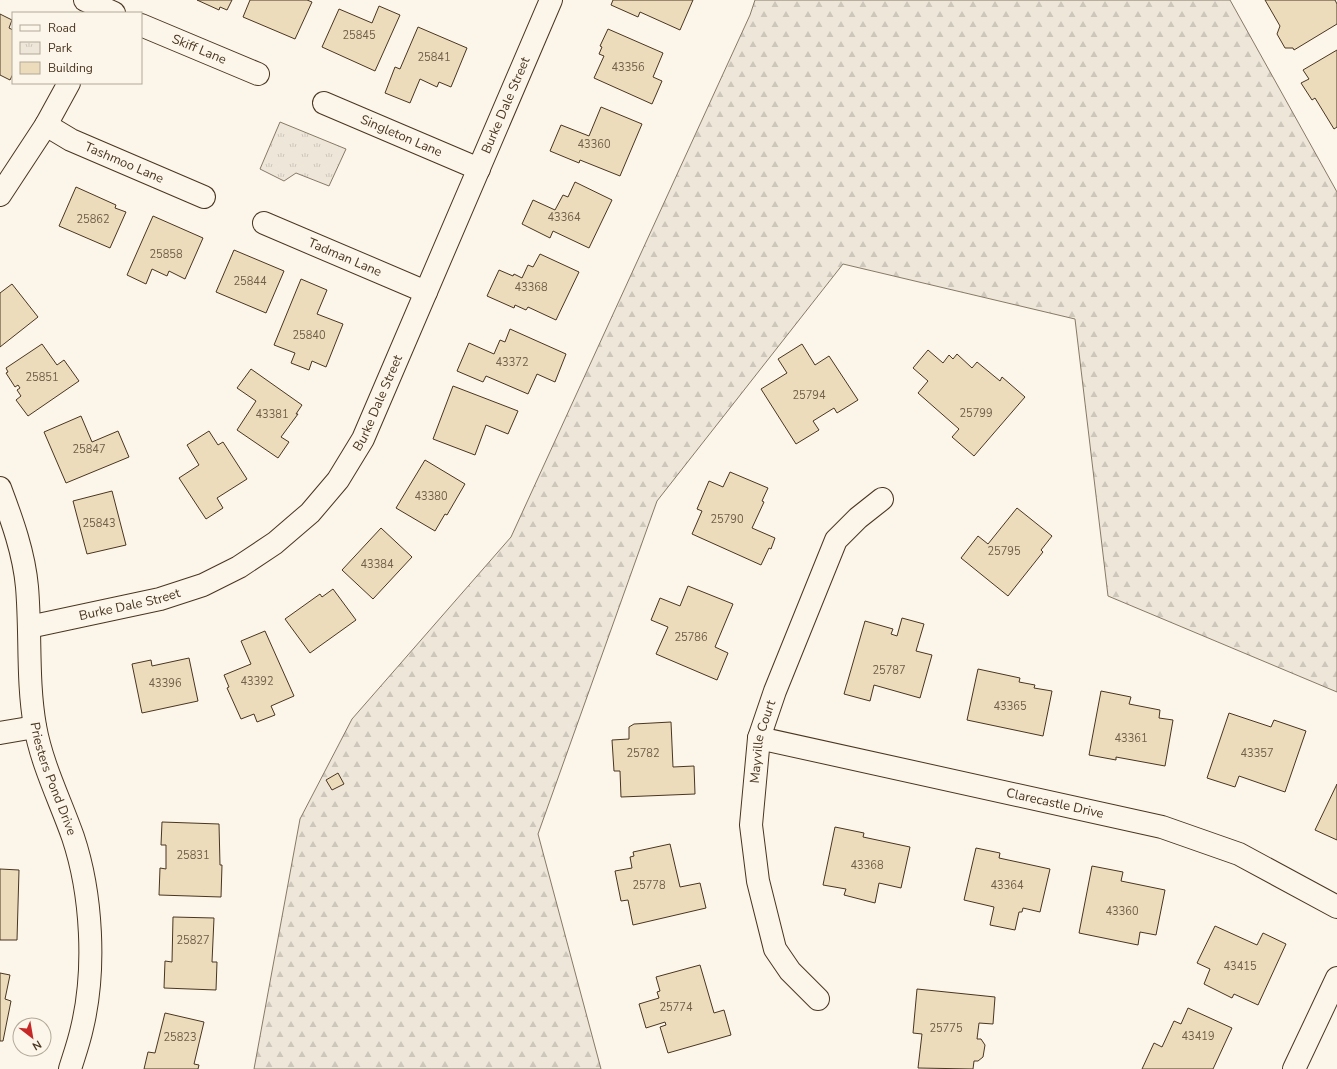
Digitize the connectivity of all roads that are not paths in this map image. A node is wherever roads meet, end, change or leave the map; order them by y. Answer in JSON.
{"nodes":[{"id":1,"x":551,"y":0,"type":"edge"},
{"id":2,"x":142,"y":25,"type":"edge"},
{"id":3,"x":258,"y":74,"type":"dead end"},
{"id":4,"x":68,"y":84,"type":"edge"},
{"id":5,"x":324,"y":103,"type":"dead end"},
{"id":6,"x":46,"y":125,"type":"junction"},
{"id":7,"x":479,"y":169,"type":"junction"},
{"id":8,"x":0,"y":195,"type":"edge"},
{"id":9,"x":204,"y":197,"type":"dead end"},
{"id":10,"x":264,"y":223,"type":"dead end"},
{"id":11,"x":426,"y":292,"type":"junction"},
{"id":12,"x":0,"y":488,"type":"edge"},
{"id":13,"x":882,"y":499,"type":"dead end"},
{"id":14,"x":29,"y":627,"type":"junction"},
{"id":15,"x":35,"y":727,"type":"junction"},
{"id":16,"x":0,"y":733,"type":"edge"},
{"id":17,"x":759,"y":738,"type":"junction"},
{"id":18,"x":1337,"y":906,"type":"edge"},
{"id":19,"x":1337,"y":978,"type":"edge"},
{"id":20,"x":818,"y":999,"type":"dead end"},
{"id":21,"x":70,"y":1069,"type":"edge"},
{"id":22,"x":1294,"y":1069,"type":"edge"}],
"edges":[{"from":1,"to":7,"type":"street","name":"Burke Dale Street"},
{"from":2,"to":3,"type":"street","name":"Skiff Lane"},
{"from":4,"to":6,"type":"street"},
{"from":5,"to":7,"type":"street","name":"Singleton Lane"},
{"from":6,"to":8,"type":"street"},
{"from":6,"to":9,"type":"street","name":"Tashmoo Lane"},
{"from":7,"to":11,"type":"street","name":"Burke Dale Street"},
{"from":10,"to":11,"type":"street","name":"Tadman Lane"},
{"from":11,"to":14,"type":"street","name":"Burke Dale Street"},
{"from":12,"to":14,"type":"street","name":"Priesters Pond Drive"},
{"from":13,"to":17,"type":"street","name":"Mayville Court"},
{"from":14,"to":15,"type":"street","name":"Priesters Pond Drive"},
{"from":15,"to":16,"type":"street"},
{"from":15,"to":21,"type":"street","name":"Priesters Pond Drive"},
{"from":17,"to":18,"type":"street","name":"Clarecastle Drive"},
{"from":17,"to":20,"type":"street","name":"Mayville Court"},
{"from":19,"to":22,"type":"street"}]}
